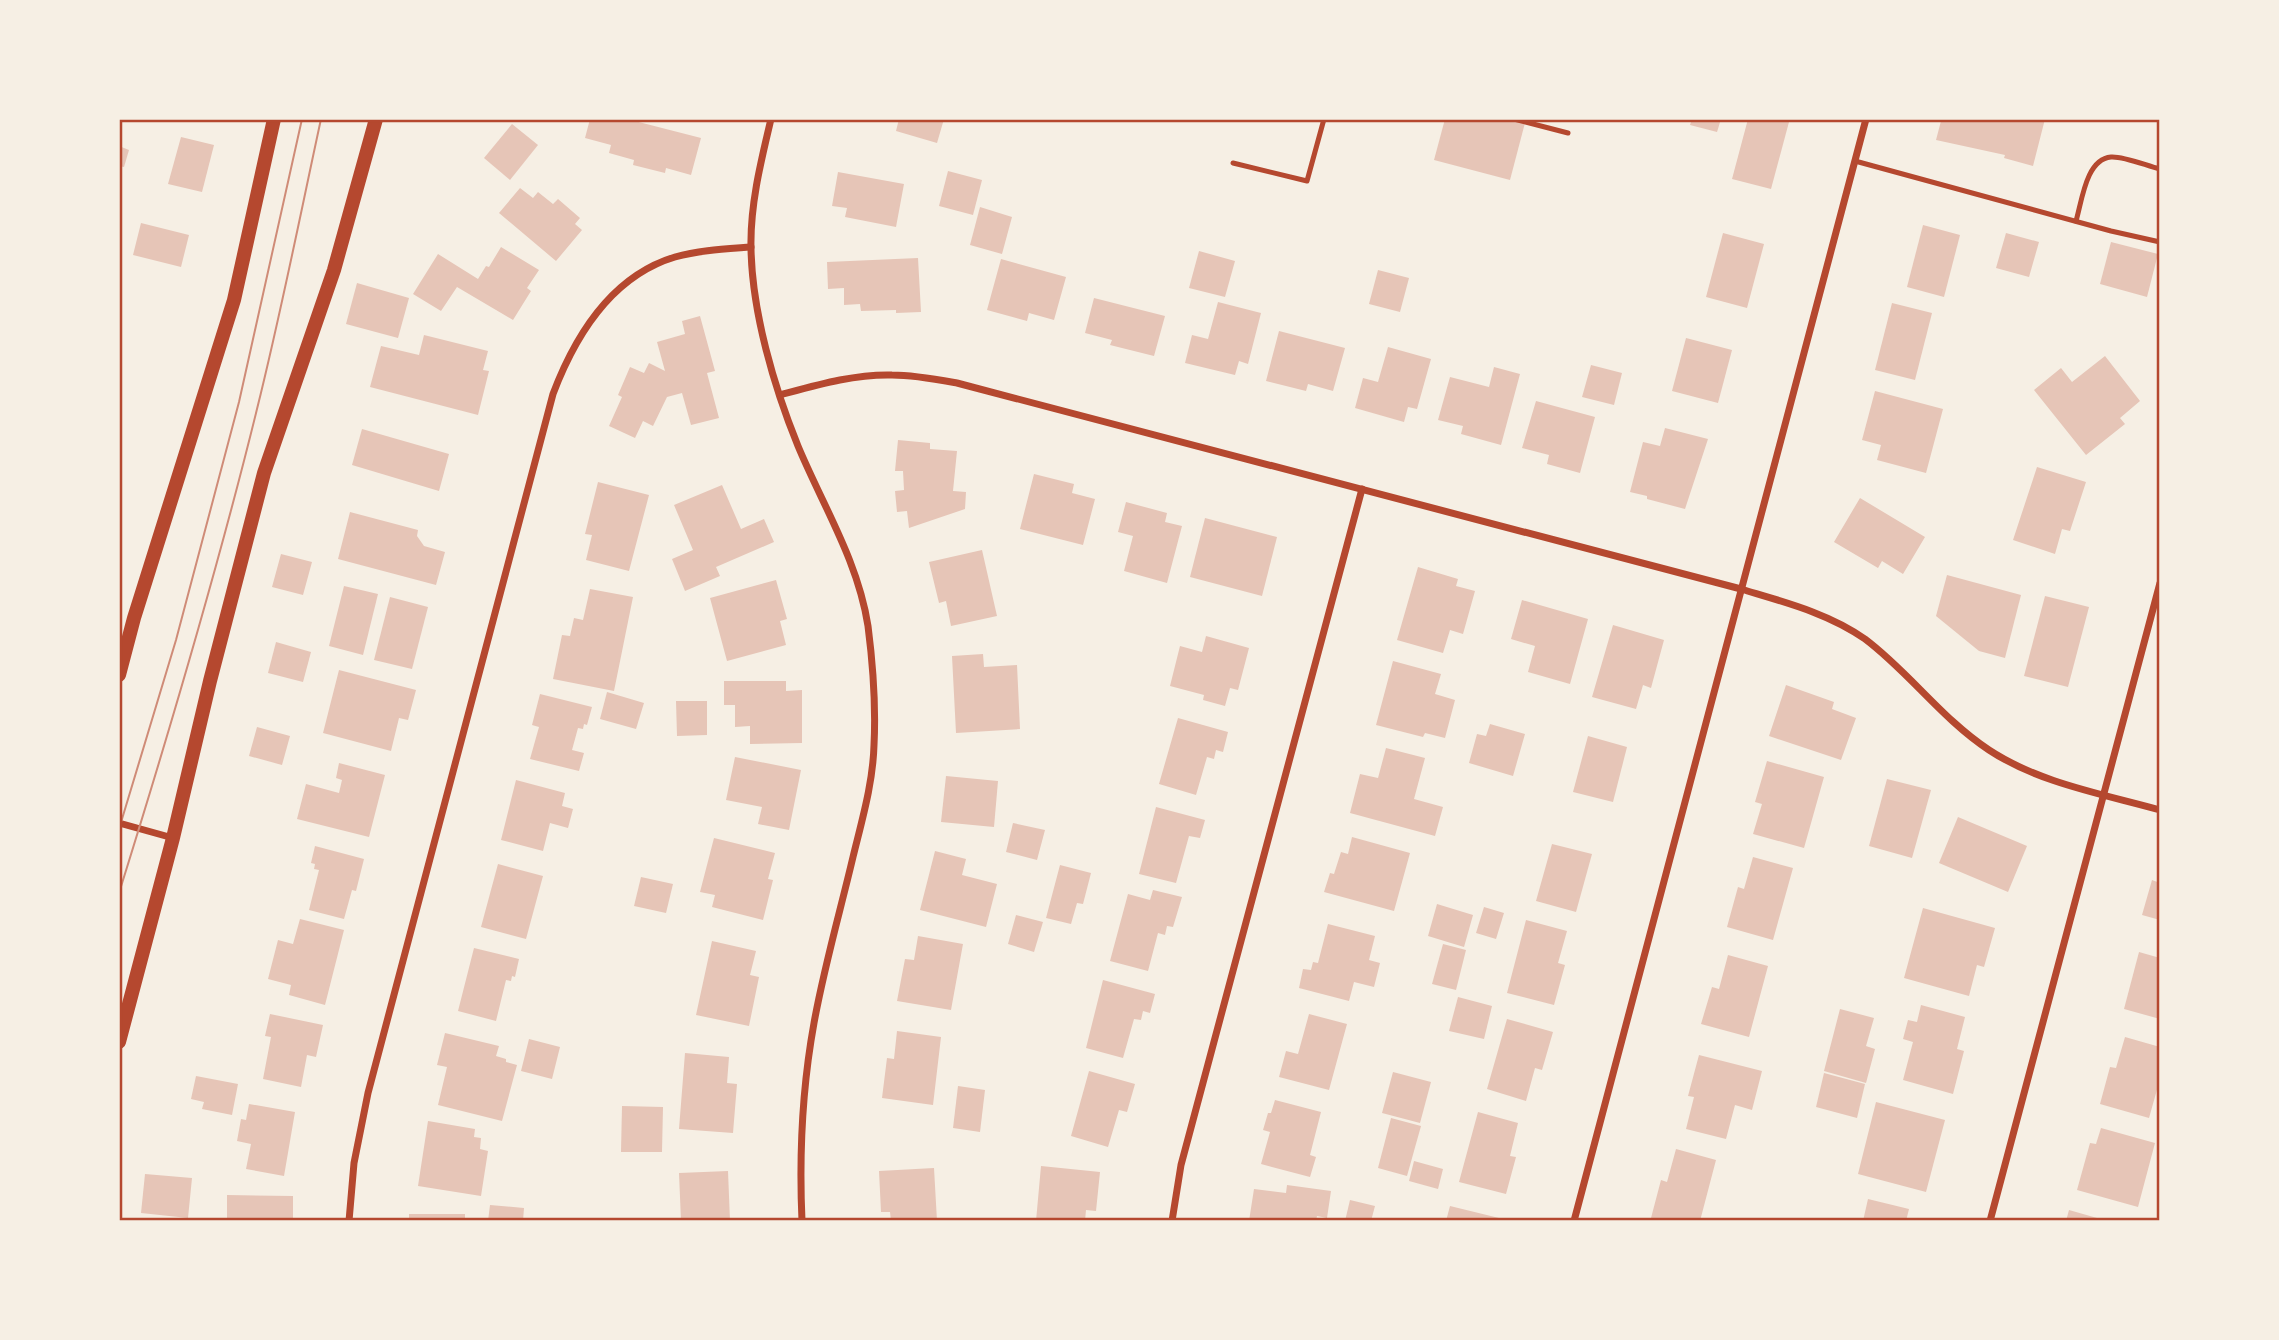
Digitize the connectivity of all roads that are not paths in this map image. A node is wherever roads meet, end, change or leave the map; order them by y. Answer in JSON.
{"nodes":[{"id":1,"x":274,"y":119,"type":"edge"},
{"id":2,"x":376,"y":119,"type":"edge"},
{"id":3,"x":771,"y":119,"type":"edge"},
{"id":4,"x":1324,"y":119,"type":"edge"},
{"id":5,"x":1514,"y":119,"type":"edge"},
{"id":6,"x":1866,"y":119,"type":"edge"},
{"id":7,"x":1567,"y":133,"type":"dead end"},
{"id":8,"x":1855,"y":161,"type":"junction"},
{"id":9,"x":1233,"y":163,"type":"dead end"},
{"id":10,"x":2160,"y":169,"type":"edge"},
{"id":11,"x":2076,"y":221,"type":"junction"},
{"id":12,"x":2160,"y":242,"type":"edge"},
{"id":13,"x":751,"y":247,"type":"junction"},
{"id":14,"x":780,"y":394,"type":"junction"},
{"id":15,"x":1362,"y":489,"type":"junction"},
{"id":16,"x":2160,"y":583,"type":"edge"},
{"id":17,"x":1741,"y":589,"type":"junction"},
{"id":18,"x":119,"y":675,"type":"edge"},
{"id":19,"x":2104,"y":795,"type":"junction"},
{"id":20,"x":2160,"y":810,"type":"edge"},
{"id":21,"x":119,"y":823,"type":"edge"},
{"id":22,"x":173,"y":838,"type":"junction"},
{"id":23,"x":119,"y":1042,"type":"edge"},
{"id":24,"x":349,"y":1221,"type":"edge"},
{"id":25,"x":802,"y":1221,"type":"edge"},
{"id":26,"x":1172,"y":1221,"type":"edge"},
{"id":27,"x":1574,"y":1221,"type":"edge"},
{"id":28,"x":1990,"y":1221,"type":"edge"}],
"edges":[{"from":1,"to":18,"type":"main road"},
{"from":2,"to":22,"type":"main road"},
{"from":3,"to":13,"type":"street"},
{"from":4,"to":9,"type":"lane"},
{"from":5,"to":7,"type":"lane"},
{"from":6,"to":8,"type":"street"},
{"from":8,"to":11,"type":"lane"},
{"from":8,"to":17,"type":"street"},
{"from":10,"to":11,"type":"lane"},
{"from":11,"to":12,"type":"lane"},
{"from":13,"to":14,"type":"street"},
{"from":13,"to":24,"type":"street"},
{"from":14,"to":15,"type":"street"},
{"from":14,"to":25,"type":"street"},
{"from":15,"to":17,"type":"street"},
{"from":15,"to":26,"type":"street"},
{"from":16,"to":19,"type":"street"},
{"from":17,"to":19,"type":"street"},
{"from":17,"to":27,"type":"street"},
{"from":19,"to":20,"type":"street"},
{"from":19,"to":28,"type":"street"},
{"from":21,"to":22,"type":"street"},
{"from":22,"to":23,"type":"main road"}]}
